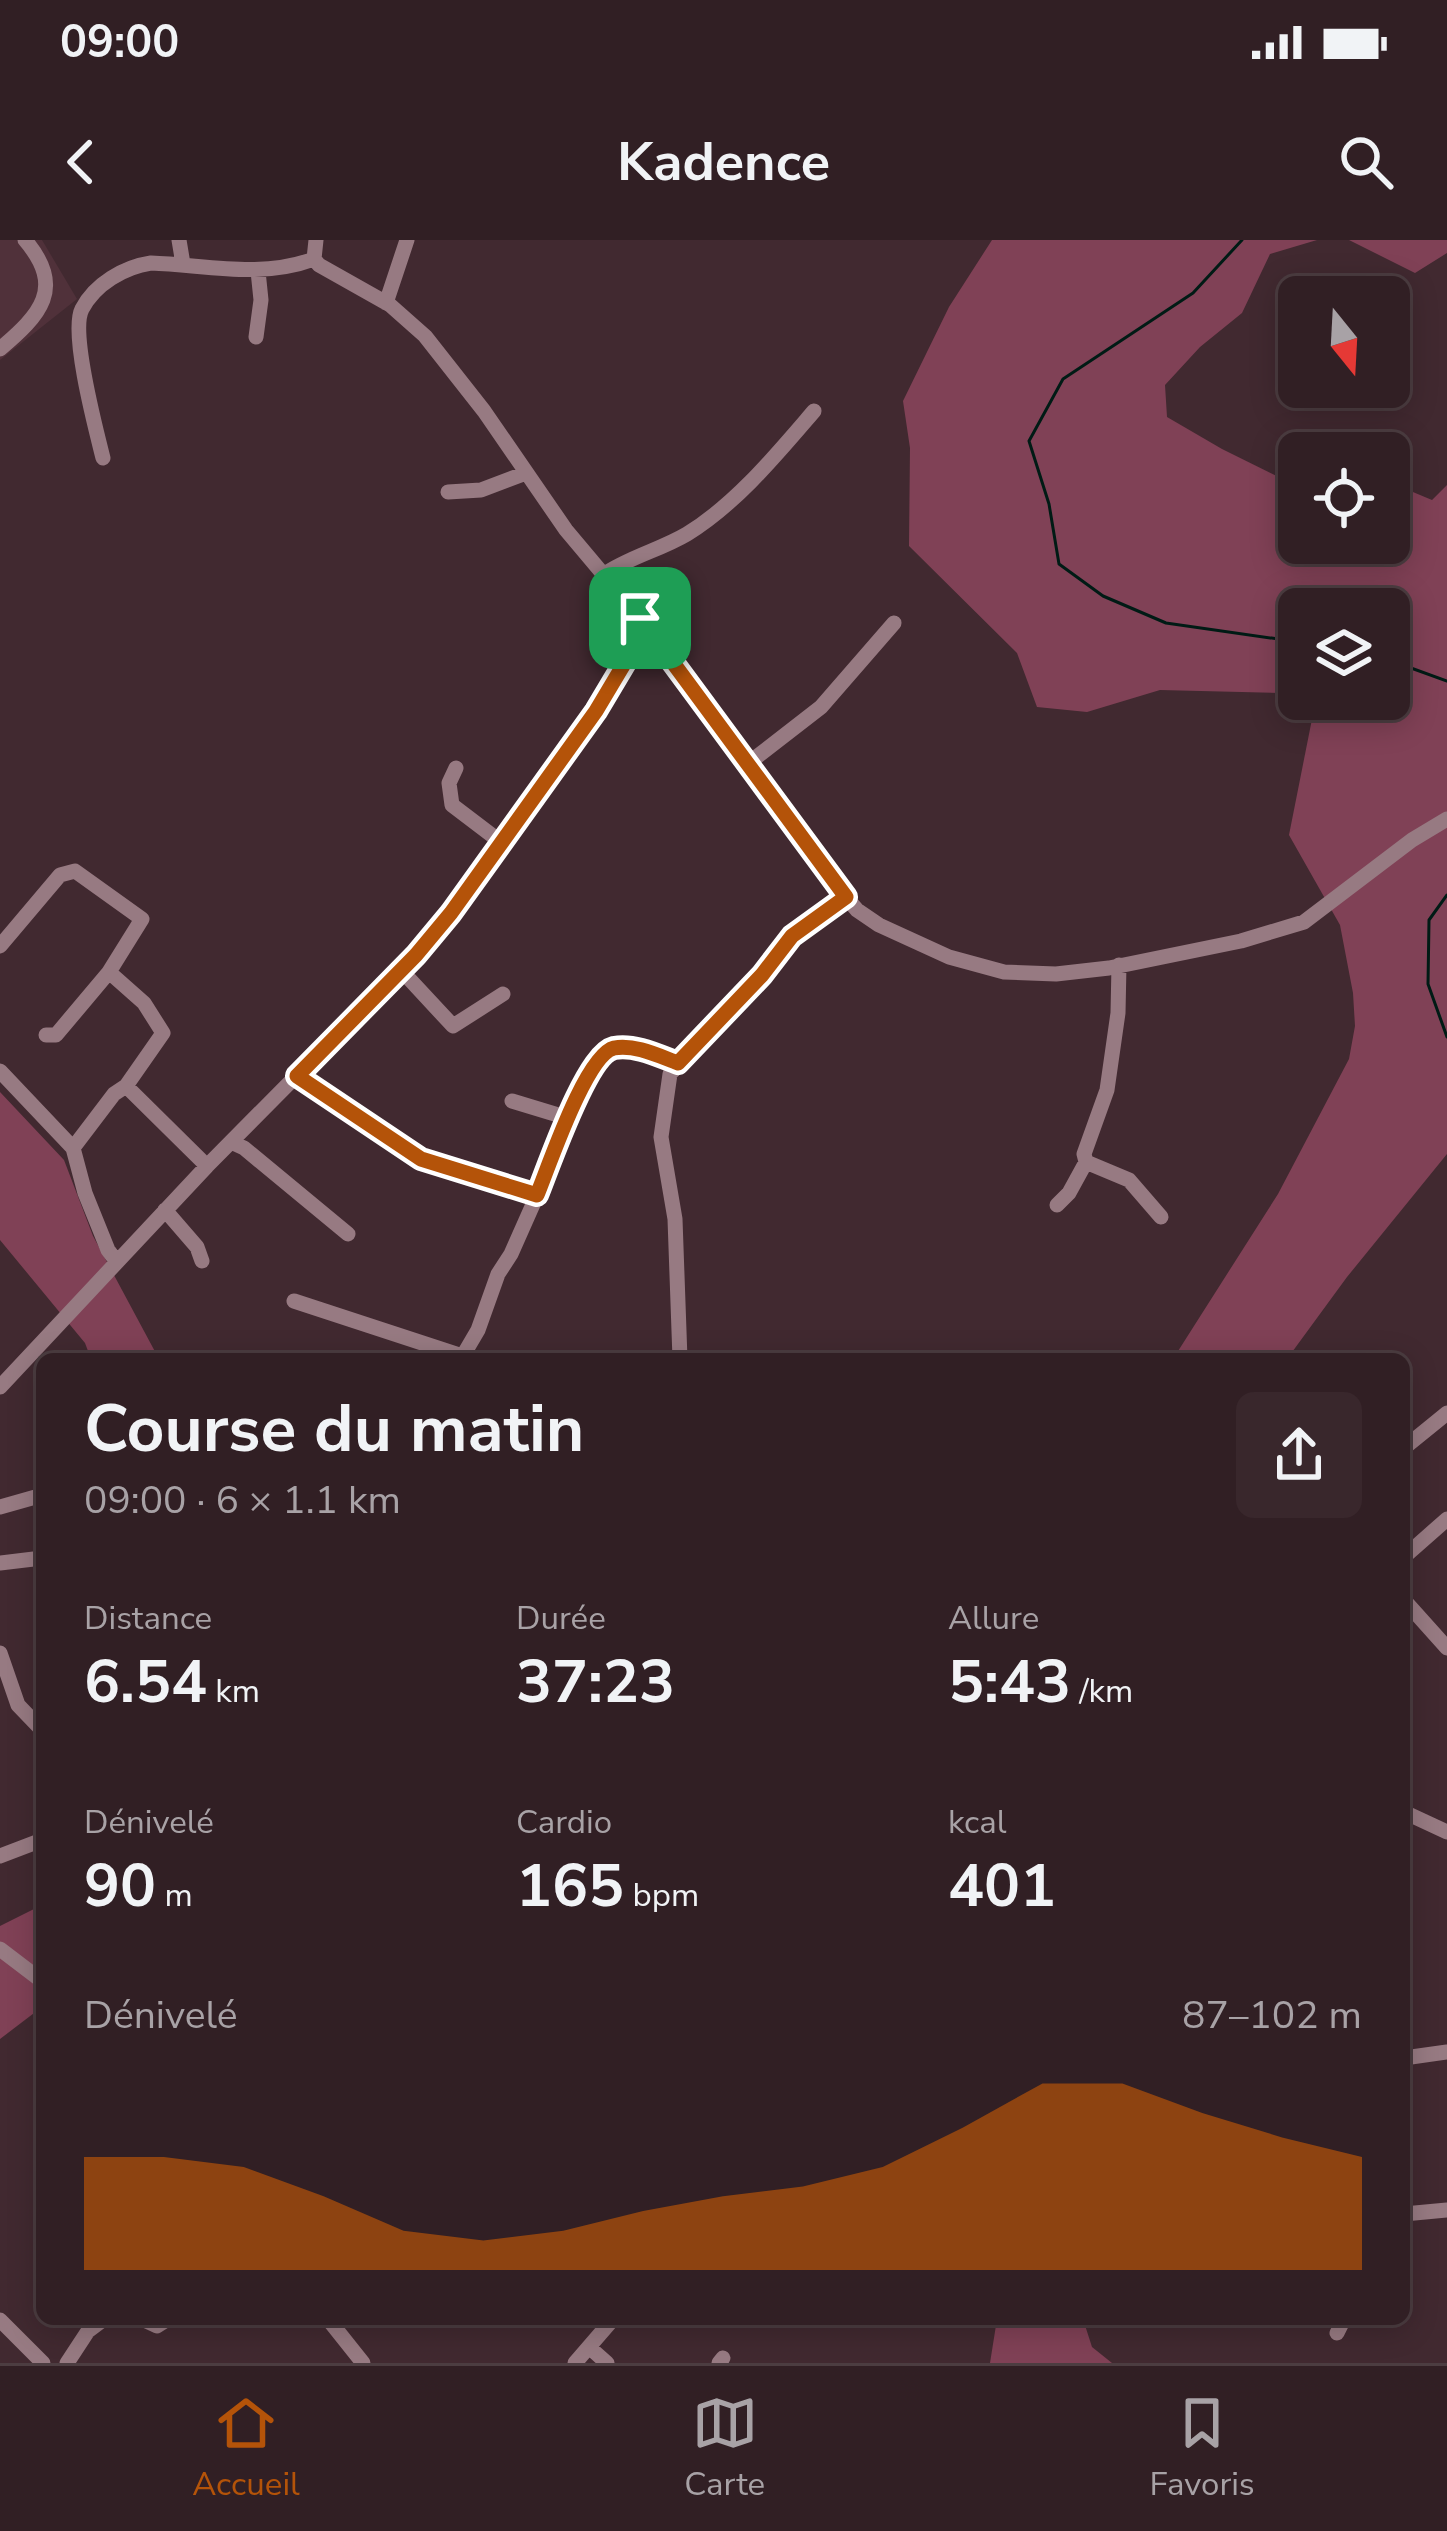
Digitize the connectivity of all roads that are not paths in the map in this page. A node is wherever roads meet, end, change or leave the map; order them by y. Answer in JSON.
{"nodes":[{"id":1,"x":25,"y":240,"type":"edge"},
{"id":2,"x":179,"y":240,"type":"edge"},
{"id":3,"x":316,"y":240,"type":"edge"},
{"id":4,"x":407,"y":240,"type":"edge"},
{"id":5,"x":314,"y":259,"type":"junction"},
{"id":6,"x":183,"y":263,"type":"junction"},
{"id":7,"x":258,"y":271,"type":"junction"},
{"id":8,"x":386,"y":303,"type":"junction"},
{"id":9,"x":256,"y":337,"type":"dead end"},
{"id":10,"x":0,"y":349,"type":"edge"},
{"id":11,"x":814,"y":411,"type":"dead end"},
{"id":12,"x":103,"y":458,"type":"dead end"},
{"id":13,"x":526,"y":473,"type":"junction"},
{"id":14,"x":448,"y":492,"type":"dead end"},
{"id":15,"x":603,"y":574,"type":"junction"},
{"id":16,"x":640,"y":618,"type":"junction"},
{"id":17,"x":894,"y":623,"type":"dead end"},
{"id":18,"x":664,"y":650,"type":"junction"},
{"id":19,"x":630,"y":654,"type":"junction"},
{"id":20,"x":750,"y":762,"type":"junction"},
{"id":21,"x":456,"y":768,"type":"dead end"},
{"id":22,"x":1447,"y":818,"type":"edge"},
{"id":23,"x":502,"y":843,"type":"junction"},
{"id":24,"x":846,"y":897,"type":"junction"},
{"id":25,"x":0,"y":946,"type":"edge"},
{"id":26,"x":1119,"y":965,"type":"junction"},
{"id":27,"x":401,"y":970,"type":"junction"},
{"id":28,"x":109,"y":972,"type":"junction"},
{"id":29,"x":503,"y":994,"type":"dead end"},
{"id":30,"x":46,"y":1035,"type":"dead end"},
{"id":31,"x":678,"y":1063,"type":"junction"},
{"id":32,"x":0,"y":1071,"type":"edge"},
{"id":33,"x":297,"y":1076,"type":"junction"},
{"id":34,"x":126,"y":1086,"type":"junction"},
{"id":35,"x":512,"y":1101,"type":"dead end"},
{"id":36,"x":568,"y":1118,"type":"junction"},
{"id":37,"x":231,"y":1142,"type":"junction"},
{"id":38,"x":73,"y":1148,"type":"junction"},
{"id":39,"x":1086,"y":1162,"type":"junction"},
{"id":40,"x":207,"y":1166,"type":"junction"},
{"id":41,"x":537,"y":1195,"type":"junction"},
{"id":42,"x":1057,"y":1204,"type":"dead end"},
{"id":43,"x":166,"y":1210,"type":"junction"},
{"id":44,"x":1161,"y":1217,"type":"dead end"},
{"id":45,"x":348,"y":1234,"type":"dead end"},
{"id":46,"x":202,"y":1261,"type":"dead end"},
{"id":47,"x":117,"y":1262,"type":"junction"},
{"id":48,"x":294,"y":1301,"type":"dead end"},
{"id":49,"x":446,"y":1353,"type":"edge"},
{"id":50,"x":464,"y":1353,"type":"edge"},
{"id":51,"x":680,"y":1353,"type":"edge"},
{"id":52,"x":0,"y":1387,"type":"edge"},
{"id":53,"x":1447,"y":1413,"type":"edge"},
{"id":54,"x":1410,"y":1443,"type":"edge"},
{"id":55,"x":36,"y":1497,"type":"edge"},
{"id":56,"x":0,"y":1507,"type":"edge"},
{"id":57,"x":1447,"y":1519,"type":"edge"},
{"id":58,"x":1410,"y":1552,"type":"edge"},
{"id":59,"x":36,"y":1559,"type":"edge"},
{"id":60,"x":0,"y":1563,"type":"edge"},
{"id":61,"x":1410,"y":1607,"type":"edge"},
{"id":62,"x":1447,"y":1648,"type":"edge"},
{"id":63,"x":0,"y":1653,"type":"edge"},
{"id":64,"x":36,"y":1723,"type":"edge"},
{"id":65,"x":1410,"y":1815,"type":"edge"},
{"id":66,"x":1447,"y":1832,"type":"edge"},
{"id":67,"x":36,"y":1842,"type":"edge"},
{"id":68,"x":0,"y":1856,"type":"edge"},
{"id":69,"x":0,"y":1949,"type":"edge"},
{"id":70,"x":36,"y":1976,"type":"edge"},
{"id":71,"x":1447,"y":2052,"type":"edge"},
{"id":72,"x":1410,"y":2057,"type":"edge"},
{"id":73,"x":1447,"y":2210,"type":"edge"},
{"id":74,"x":1410,"y":2213,"type":"edge"},
{"id":75,"x":0,"y":2320,"type":"edge"},
{"id":76,"x":96,"y":2325,"type":"edge"},
{"id":77,"x":333,"y":2325,"type":"edge"},
{"id":78,"x":605,"y":2325,"type":"edge"},
{"id":79,"x":589,"y":2347,"type":"junction"},
{"id":80,"x":43,"y":2363,"type":"edge"},
{"id":81,"x":67,"y":2363,"type":"edge"},
{"id":82,"x":363,"y":2363,"type":"edge"},
{"id":83,"x":575,"y":2363,"type":"edge"},
{"id":84,"x":607,"y":2363,"type":"edge"}],
"edges":[{"from":1,"to":10,"type":"street"},
{"from":2,"to":6,"type":"street"},
{"from":3,"to":5,"type":"street"},
{"from":4,"to":8,"type":"street"},
{"from":5,"to":7,"type":"street"},
{"from":5,"to":8,"type":"street"},
{"from":6,"to":7,"type":"street"},
{"from":6,"to":12,"type":"street"},
{"from":7,"to":9,"type":"street"},
{"from":8,"to":13,"type":"street"},
{"from":11,"to":15,"type":"street"},
{"from":13,"to":14,"type":"street"},
{"from":13,"to":15,"type":"street"},
{"from":15,"to":16,"type":"street"},
{"from":16,"to":18,"type":"street"},
{"from":16,"to":19,"type":"street"},
{"from":17,"to":20,"type":"street"},
{"from":18,"to":19,"type":"street"},
{"from":18,"to":20,"type":"street"},
{"from":19,"to":23,"type":"street"},
{"from":20,"to":24,"type":"street"},
{"from":21,"to":23,"type":"street"},
{"from":22,"to":26,"type":"street"},
{"from":23,"to":27,"type":"street"},
{"from":24,"to":26,"type":"street"},
{"from":24,"to":31,"type":"street"},
{"from":25,"to":28,"type":"street"},
{"from":26,"to":39,"type":"street"},
{"from":27,"to":29,"type":"street"},
{"from":27,"to":33,"type":"street"},
{"from":28,"to":30,"type":"street"},
{"from":28,"to":34,"type":"street"},
{"from":31,"to":36,"type":"street"},
{"from":31,"to":51,"type":"street"},
{"from":32,"to":38,"type":"street"},
{"from":33,"to":37,"type":"street"},
{"from":33,"to":41,"type":"street"},
{"from":34,"to":38,"type":"street"},
{"from":34,"to":40,"type":"street"},
{"from":35,"to":36,"type":"street"},
{"from":36,"to":41,"type":"street"},
{"from":37,"to":40,"type":"street"},
{"from":37,"to":45,"type":"street"},
{"from":38,"to":47,"type":"street"},
{"from":39,"to":42,"type":"street"},
{"from":39,"to":44,"type":"street"},
{"from":40,"to":43,"type":"street"},
{"from":41,"to":50,"type":"street"},
{"from":43,"to":46,"type":"street"},
{"from":43,"to":47,"type":"street"},
{"from":47,"to":52,"type":"street"},
{"from":48,"to":49,"type":"street"},
{"from":53,"to":54,"type":"street"},
{"from":55,"to":56,"type":"street"},
{"from":57,"to":58,"type":"street"},
{"from":59,"to":60,"type":"street"},
{"from":61,"to":62,"type":"street"},
{"from":63,"to":64,"type":"street"},
{"from":65,"to":66,"type":"street"},
{"from":67,"to":68,"type":"street"},
{"from":69,"to":70,"type":"street"},
{"from":71,"to":72,"type":"street"},
{"from":73,"to":74,"type":"street"},
{"from":75,"to":80,"type":"street"},
{"from":76,"to":81,"type":"street"},
{"from":77,"to":82,"type":"street"},
{"from":78,"to":79,"type":"street"},
{"from":79,"to":83,"type":"street"},
{"from":79,"to":84,"type":"street"}]}
